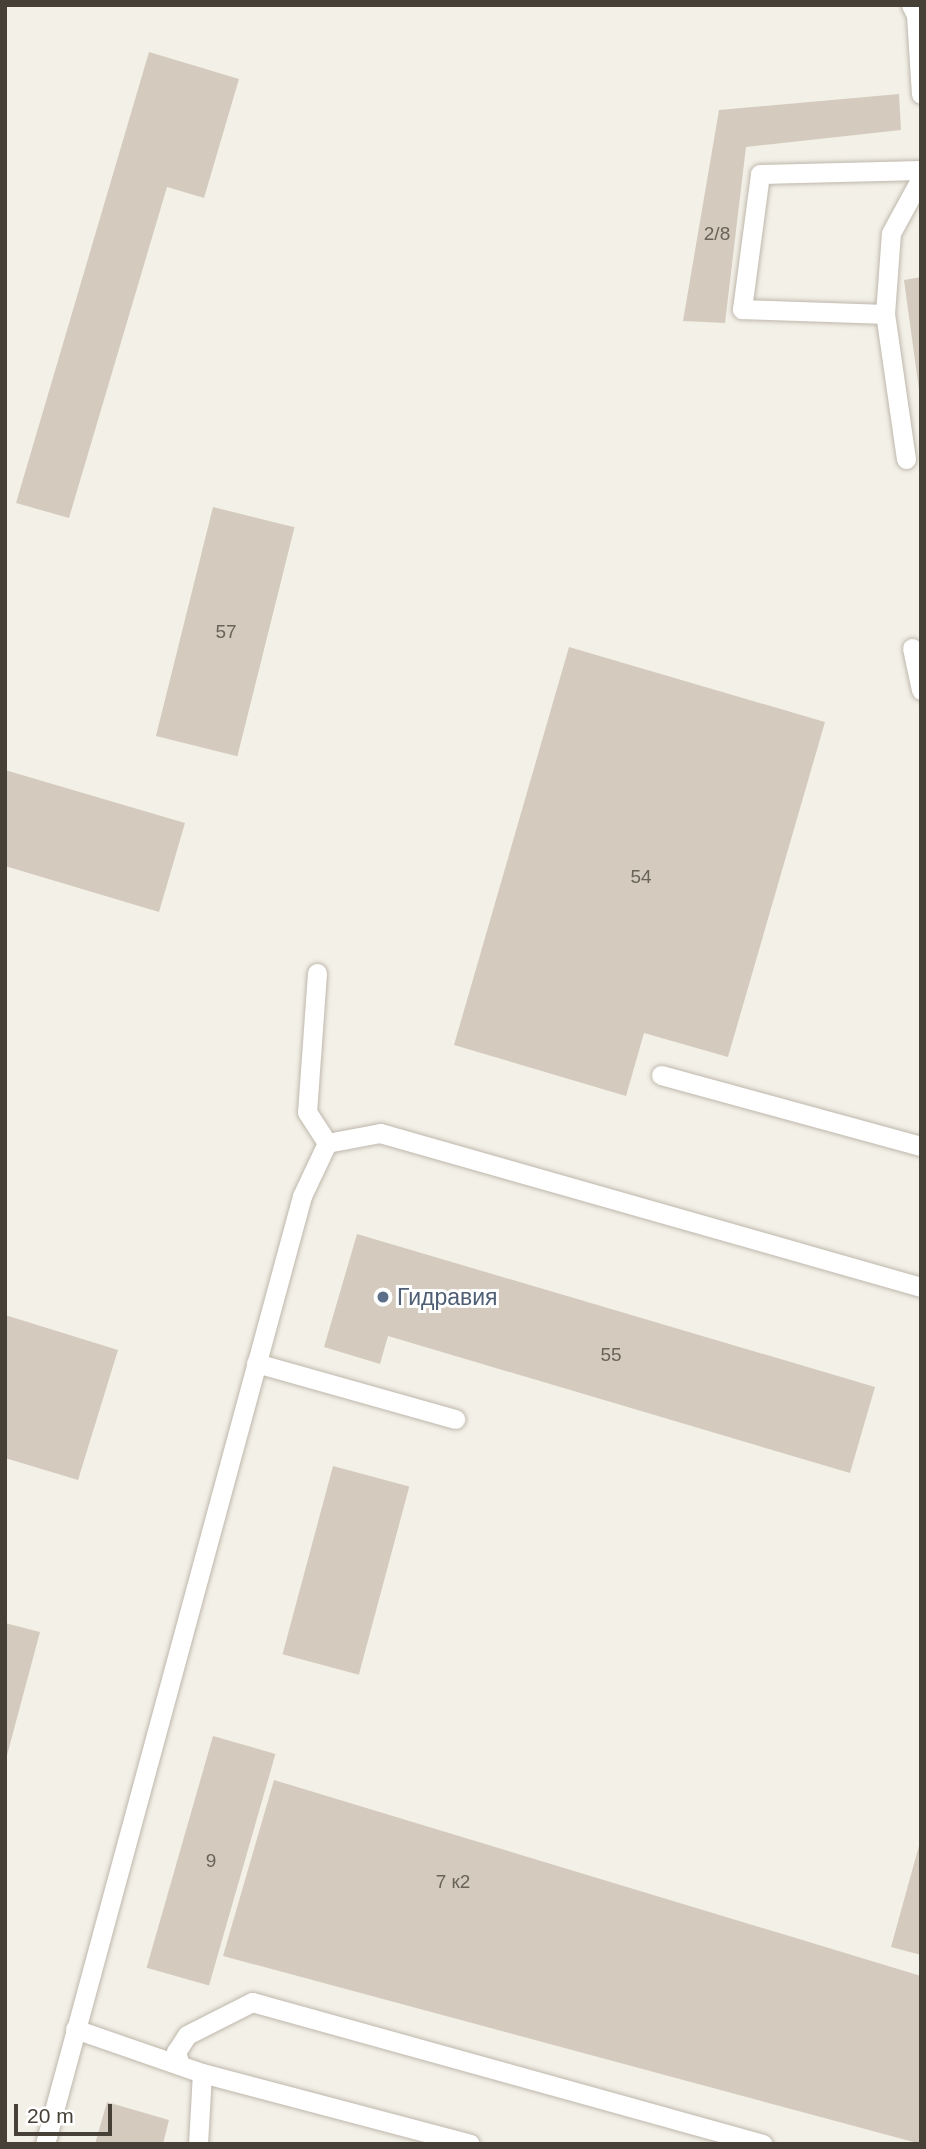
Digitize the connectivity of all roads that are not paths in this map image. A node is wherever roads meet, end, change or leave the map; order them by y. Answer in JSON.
{"nodes":[{"id":1,"x":916,"y":12,"type":"edge"},
{"id":2,"x":921,"y":94,"type":"edge"},
{"id":3,"x":921,"y":170,"type":"edge"},
{"id":4,"x":921,"y":178,"type":"edge"},
{"id":5,"x":885,"y":314,"type":"junction"},
{"id":6,"x":906,"y":459,"type":"dead end"},
{"id":7,"x":912,"y":648,"type":"dead end"},
{"id":8,"x":921,"y":690,"type":"edge"},
{"id":9,"x":317,"y":973,"type":"dead end"},
{"id":10,"x":661,"y":1075,"type":"dead end"},
{"id":11,"x":327,"y":1143,"type":"junction"},
{"id":12,"x":921,"y":1146,"type":"edge"},
{"id":13,"x":921,"y":1287,"type":"edge"},
{"id":14,"x":256,"y":1363,"type":"junction"},
{"id":15,"x":455,"y":1419,"type":"dead end"},
{"id":16,"x":75,"y":2029,"type":"junction"},
{"id":17,"x":180,"y":2065,"type":"junction"},
{"id":18,"x":202,"y":2073,"type":"junction"},
{"id":19,"x":45,"y":2144,"type":"edge"},
{"id":20,"x":198,"y":2144,"type":"edge"},
{"id":21,"x":470,"y":2144,"type":"edge"},
{"id":22,"x":764,"y":2144,"type":"edge"}],
"edges":[{"from":1,"to":2,"type":"lane"},
{"from":3,"to":5,"type":"lane"},
{"from":4,"to":5,"type":"lane"},
{"from":5,"to":6,"type":"lane"},
{"from":7,"to":8,"type":"lane"},
{"from":9,"to":11,"type":"lane"},
{"from":10,"to":12,"type":"lane"},
{"from":11,"to":13,"type":"lane"},
{"from":11,"to":14,"type":"lane"},
{"from":14,"to":15,"type":"lane"},
{"from":14,"to":16,"type":"lane"},
{"from":16,"to":17,"type":"lane"},
{"from":16,"to":19,"type":"lane"},
{"from":17,"to":18,"type":"lane"},
{"from":17,"to":22,"type":"lane"},
{"from":18,"to":20,"type":"lane"},
{"from":18,"to":21,"type":"lane"}]}
